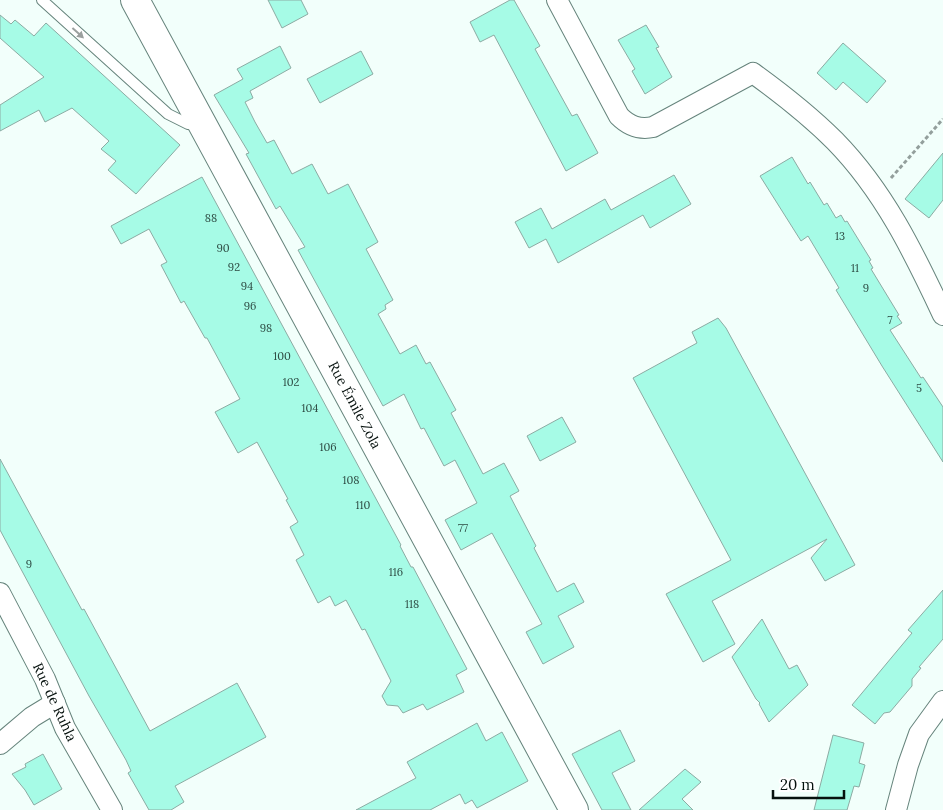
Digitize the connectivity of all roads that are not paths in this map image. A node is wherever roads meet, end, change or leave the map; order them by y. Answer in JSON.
{"nodes":[{"id":1,"x":42,"y":0,"type":"edge"},
{"id":2,"x":135,"y":0,"type":"edge"},
{"id":3,"x":557,"y":0,"type":"edge"},
{"id":4,"x":203,"y":125,"type":"junction"},
{"id":5,"x":943,"y":313,"type":"edge"},
{"id":6,"x":0,"y":594,"type":"edge"},
{"id":7,"x":943,"y":701,"type":"edge"},
{"id":8,"x":55,"y":703,"type":"junction"},
{"id":9,"x":0,"y":744,"type":"edge"},
{"id":10,"x":112,"y":810,"type":"edge"},
{"id":11,"x":574,"y":810,"type":"edge"},
{"id":12,"x":896,"y":810,"type":"edge"}],
"edges":[{"from":1,"to":4,"type":"lane","one_way":true},
{"from":2,"to":4,"type":"street","name":"Rue Émile Zola"},
{"from":3,"to":5,"type":"street"},
{"from":4,"to":11,"type":"street","name":"Rue Émile Zola"},
{"from":6,"to":8,"type":"street","name":"Rue de Ruhla"},
{"from":7,"to":12,"type":"street"},
{"from":8,"to":9,"type":"street"},
{"from":8,"to":10,"type":"street","name":"Rue de Ruhla"}]}
